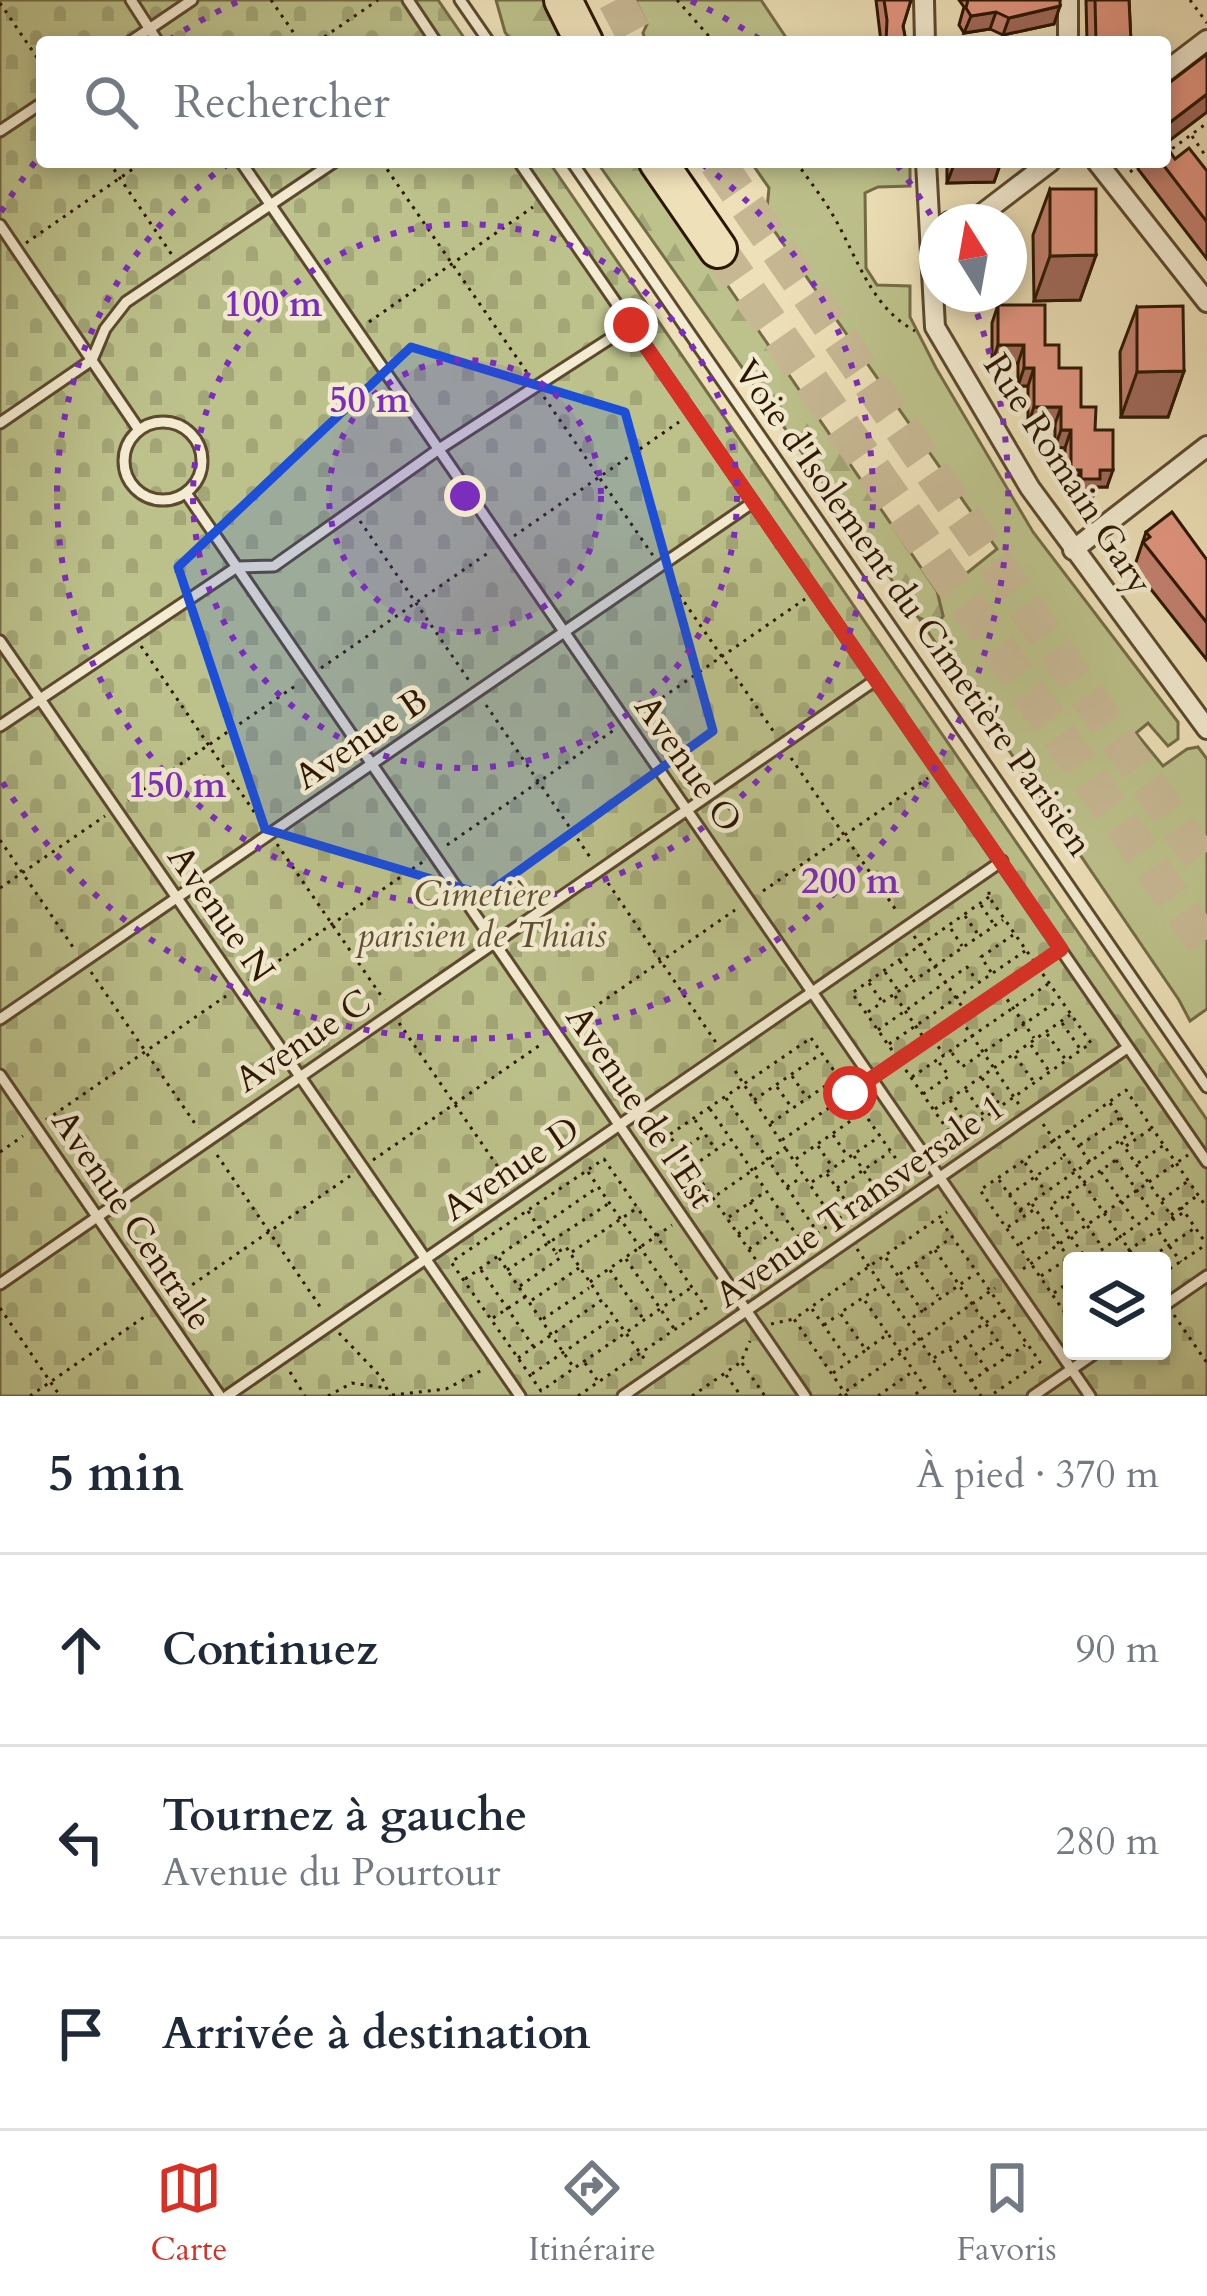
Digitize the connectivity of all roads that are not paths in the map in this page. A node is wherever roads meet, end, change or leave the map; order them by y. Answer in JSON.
{"nodes":[{"id":1,"x":130,"y":0,"type":"edge"},
{"id":2,"x":192,"y":0,"type":"edge"},
{"id":3,"x":408,"y":0,"type":"edge"},
{"id":4,"x":460,"y":0,"type":"edge"},
{"id":5,"x":563,"y":0,"type":"edge"},
{"id":6,"x":924,"y":0,"type":"edge"},
{"id":7,"x":1068,"y":0,"type":"edge"},
{"id":8,"x":149,"y":29,"type":"junction"},
{"id":9,"x":139,"y":36,"type":"edge"},
{"id":10,"x":154,"y":36,"type":"edge"},
{"id":11,"x":432,"y":36,"type":"edge"},
{"id":12,"x":485,"y":36,"type":"edge"},
{"id":13,"x":581,"y":36,"type":"edge"},
{"id":14,"x":925,"y":36,"type":"edge"},
{"id":15,"x":1068,"y":36,"type":"edge"},
{"id":16,"x":1207,"y":40,"type":"edge"},
{"id":17,"x":1171,"y":67,"type":"edge"},
{"id":18,"x":36,"y":107,"type":"edge"},
{"id":19,"x":0,"y":131,"type":"edge"},
{"id":20,"x":245,"y":168,"type":"edge"},
{"id":21,"x":325,"y":168,"type":"edge"},
{"id":22,"x":523,"y":168,"type":"edge"},
{"id":23,"x":576,"y":168,"type":"edge"},
{"id":24,"x":662,"y":168,"type":"edge"},
{"id":25,"x":927,"y":168,"type":"edge"},
{"id":26,"x":1042,"y":168,"type":"edge"},
{"id":27,"x":1102,"y":168,"type":"edge"},
{"id":28,"x":930,"y":204,"type":"edge"},
{"id":29,"x":995,"y":204,"type":"edge"},
{"id":30,"x":271,"y":206,"type":"junction"},
{"id":31,"x":0,"y":225,"type":"edge"},
{"id":32,"x":718,"y":249,"type":"tunnel mouth"},
{"id":33,"x":1207,"y":302,"type":"edge"},
{"id":34,"x":935,"y":312,"type":"edge"},
{"id":35,"x":631,"y":325,"type":"junction"},
{"id":36,"x":92,"y":360,"type":"junction"},
{"id":37,"x":0,"y":423,"type":"edge"},
{"id":38,"x":139,"y":430,"type":"junction"},
{"id":39,"x":1207,"y":446,"type":"edge"},
{"id":40,"x":439,"y":449,"type":"junction"},
{"id":41,"x":186,"y":493,"type":"junction"},
{"id":42,"x":752,"y":503,"type":"junction"},
{"id":43,"x":1073,"y":550,"type":"junction"},
{"id":44,"x":237,"y":567,"type":"junction"},
{"id":45,"x":564,"y":632,"type":"junction"},
{"id":46,"x":0,"y":641,"type":"edge"},
{"id":47,"x":874,"y":681,"type":"junction"},
{"id":48,"x":40,"y":699,"type":"junction"},
{"id":49,"x":0,"y":726,"type":"edge"},
{"id":50,"x":1207,"y":729,"type":"edge"},
{"id":51,"x":372,"y":764,"type":"junction"},
{"id":52,"x":688,"y":811,"type":"junction"},
{"id":53,"x":1002,"y":861,"type":"junction"},
{"id":54,"x":177,"y":898,"type":"junction"},
{"id":55,"x":496,"y":944,"type":"junction"},
{"id":56,"x":812,"y":992,"type":"junction"},
{"id":57,"x":0,"y":1019,"type":"edge"},
{"id":58,"x":1127,"y":1048,"type":"junction"},
{"id":59,"x":0,"y":1075,"type":"edge"},
{"id":60,"x":300,"y":1076,"type":"junction"},
{"id":61,"x":1207,"y":1087,"type":"edge"},
{"id":62,"x":620,"y":1126,"type":"junction"},
{"id":63,"x":1207,"y":1162,"type":"edge"},
{"id":64,"x":940,"y":1178,"type":"junction"},
{"id":65,"x":97,"y":1216,"type":"junction"},
{"id":66,"x":426,"y":1259,"type":"junction"},
{"id":67,"x":1207,"y":1276,"type":"edge"},
{"id":68,"x":0,"y":1284,"type":"edge"},
{"id":69,"x":1171,"y":1301,"type":"edge"},
{"id":70,"x":748,"y":1312,"type":"junction"},
{"id":71,"x":1085,"y":1360,"type":"edge"},
{"id":72,"x":1072,"y":1369,"type":"junction"},
{"id":73,"x":223,"y":1396,"type":"edge"},
{"id":74,"x":520,"y":1396,"type":"edge"},
{"id":75,"x":623,"y":1396,"type":"edge"},
{"id":76,"x":806,"y":1396,"type":"edge"},
{"id":77,"x":1033,"y":1396,"type":"edge"},
{"id":78,"x":1090,"y":1396,"type":"edge"}],
"edges":[{"from":1,"to":8,"type":"lane"},
{"from":2,"to":8,"type":"lane"},
{"from":3,"to":11,"type":"lane"},
{"from":4,"to":12,"type":"lane"},
{"from":5,"to":13,"type":"highway"},
{"from":6,"to":14,"type":"street"},
{"from":7,"to":15,"type":"street"},
{"from":8,"to":9,"type":"lane"},
{"from":8,"to":10,"type":"lane"},
{"from":16,"to":17,"type":"street"},
{"from":18,"to":19,"type":"lane"},
{"from":20,"to":30,"type":"lane","name":"Avenue O"},
{"from":21,"to":30,"type":"lane"},
{"from":22,"to":35,"type":"lane"},
{"from":23,"to":61,"type":"lane","name":"Voie d'Isolement du Cimetière Parisien"},
{"from":24,"to":32,"type":"highway"},
{"from":25,"to":28,"type":"street","name":"Rue Romain Gary"},
{"from":26,"to":29,"type":"street"},
{"from":27,"to":33,"type":"street"},
{"from":30,"to":36,"type":"lane"},
{"from":30,"to":40,"type":"lane","name":"Avenue O"},
{"from":31,"to":36,"type":"lane"},
{"from":34,"to":43,"type":"street","name":"Rue Romain Gary"},
{"from":35,"to":40,"type":"lane"},
{"from":35,"to":42,"type":"lane"},
{"from":36,"to":37,"type":"lane"},
{"from":36,"to":38,"type":"lane"},
{"from":38,"to":41,"type":"lane"},
{"from":38,"to":41,"type":"lane"},
{"from":39,"to":43,"type":"street"},
{"from":40,"to":44,"type":"lane"},
{"from":40,"to":45,"type":"lane","name":"Avenue O"},
{"from":41,"to":44,"type":"lane","name":"Avenue de l'Est"},
{"from":42,"to":45,"type":"lane","name":"Avenue B"},
{"from":42,"to":47,"type":"lane"},
{"from":43,"to":50,"type":"street","name":"Rue Romain Gary"},
{"from":44,"to":48,"type":"lane"},
{"from":44,"to":51,"type":"lane","name":"Avenue de l'Est"},
{"from":45,"to":51,"type":"lane","name":"Avenue B"},
{"from":45,"to":52,"type":"lane","name":"Avenue O"},
{"from":46,"to":48,"type":"lane","name":"Avenue N"},
{"from":47,"to":52,"type":"lane","name":"Avenue C"},
{"from":47,"to":53,"type":"lane"},
{"from":48,"to":49,"type":"lane"},
{"from":48,"to":54,"type":"lane","name":"Avenue N"},
{"from":51,"to":54,"type":"lane","name":"Avenue B"},
{"from":51,"to":55,"type":"lane","name":"Avenue de l'Est"},
{"from":52,"to":55,"type":"lane","name":"Avenue C"},
{"from":52,"to":56,"type":"lane","name":"Avenue O"},
{"from":53,"to":56,"type":"lane","name":"Avenue D"},
{"from":53,"to":58,"type":"lane"},
{"from":54,"to":57,"type":"lane","name":"Avenue B"},
{"from":54,"to":60,"type":"lane","name":"Avenue N"},
{"from":55,"to":60,"type":"lane","name":"Avenue C"},
{"from":55,"to":62,"type":"lane","name":"Avenue de l'Est"},
{"from":56,"to":62,"type":"lane","name":"Avenue D"},
{"from":56,"to":64,"type":"lane","name":"Avenue O"},
{"from":58,"to":63,"type":"lane"},
{"from":58,"to":64,"type":"lane","name":"Avenue Transversale 1"},
{"from":59,"to":65,"type":"lane","name":"Avenue Centrale"},
{"from":60,"to":65,"type":"lane","name":"Avenue C"},
{"from":60,"to":66,"type":"lane","name":"Avenue N"},
{"from":62,"to":66,"type":"lane","name":"Avenue D"},
{"from":62,"to":70,"type":"lane","name":"Avenue de l'Est"},
{"from":64,"to":70,"type":"lane","name":"Avenue Transversale 1"},
{"from":64,"to":72,"type":"lane","name":"Avenue O"},
{"from":65,"to":68,"type":"lane","name":"Avenue C"},
{"from":65,"to":73,"type":"lane","name":"Avenue Centrale"},
{"from":66,"to":73,"type":"lane","name":"Avenue D"},
{"from":66,"to":74,"type":"lane","name":"Avenue N"},
{"from":67,"to":69,"type":"lane"},
{"from":70,"to":75,"type":"lane","name":"Avenue Transversale 1"},
{"from":70,"to":76,"type":"lane","name":"Avenue de l'Est"},
{"from":71,"to":72,"type":"lane"},
{"from":72,"to":77,"type":"lane"},
{"from":72,"to":78,"type":"lane","name":"Avenue O"}]}
